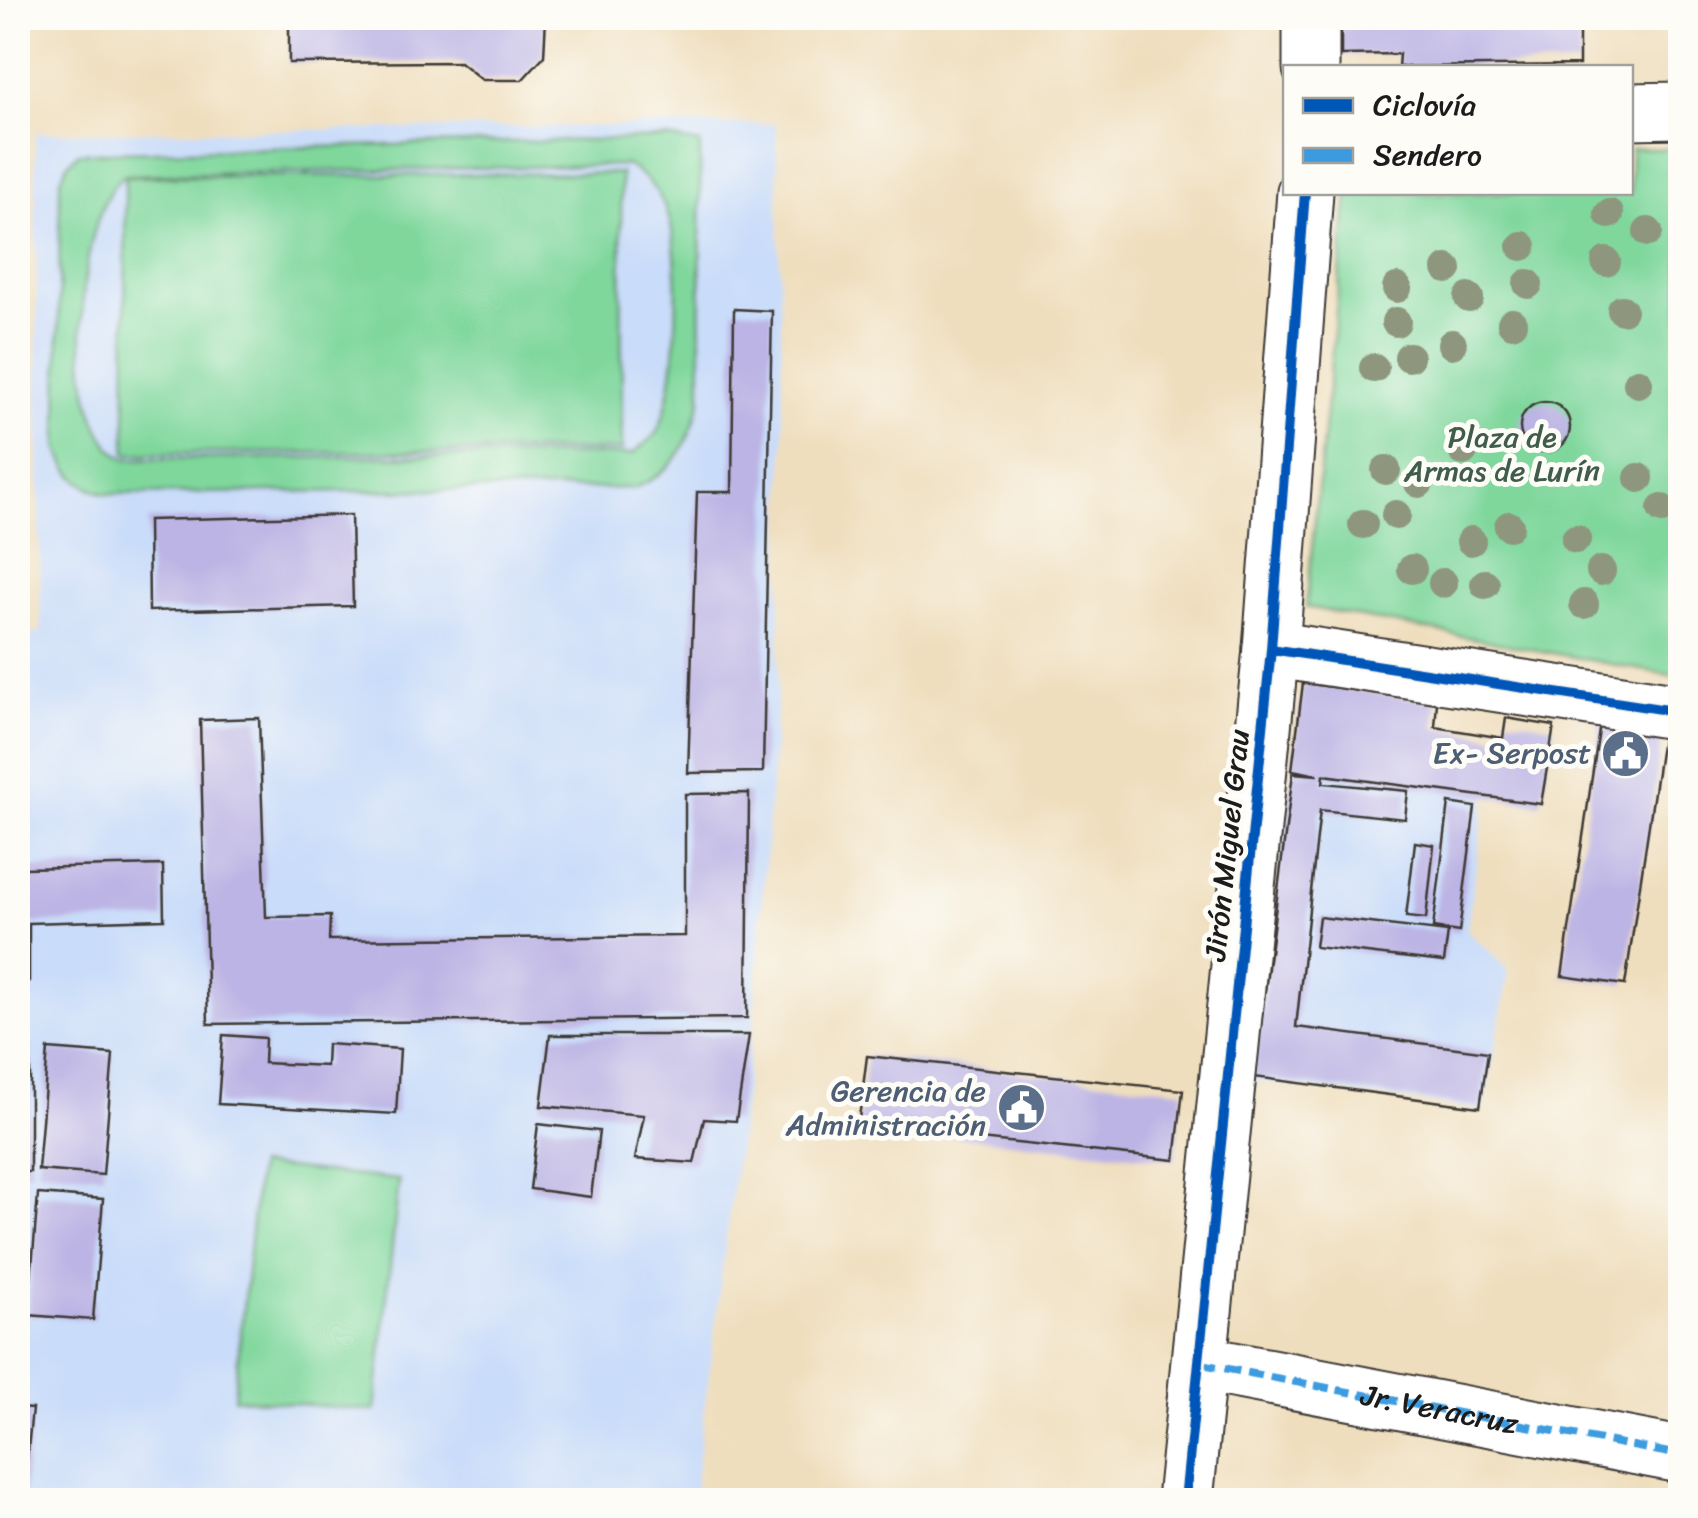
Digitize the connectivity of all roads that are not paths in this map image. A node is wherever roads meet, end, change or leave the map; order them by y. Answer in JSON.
{"nodes":[{"id":1,"x":1311,"y":18,"type":"edge"},
{"id":2,"x":1311,"y":65,"type":"edge"},
{"id":3,"x":1633,"y":110,"type":"edge"},
{"id":4,"x":1680,"y":110,"type":"edge"},
{"id":5,"x":1305,"y":195,"type":"edge"},
{"id":6,"x":1271,"y":649,"type":"junction"},
{"id":7,"x":1680,"y":712,"type":"edge"},
{"id":8,"x":1202,"y":1364,"type":"junction"},
{"id":9,"x":1680,"y":1455,"type":"edge"},
{"id":10,"x":1185,"y":1500,"type":"edge"}],
"edges":[{"from":1,"to":2,"type":"street"},
{"from":3,"to":4,"type":"street"},
{"from":5,"to":6,"type":"street","name":"Jirón Miguel Grau"},
{"from":6,"to":7,"type":"street"},
{"from":6,"to":8,"type":"street","name":"Jirón Miguel Grau"},
{"from":8,"to":9,"type":"street","name":"Jr. Veracruz"},
{"from":8,"to":10,"type":"street","name":"Jirón Miguel Grau"}]}
